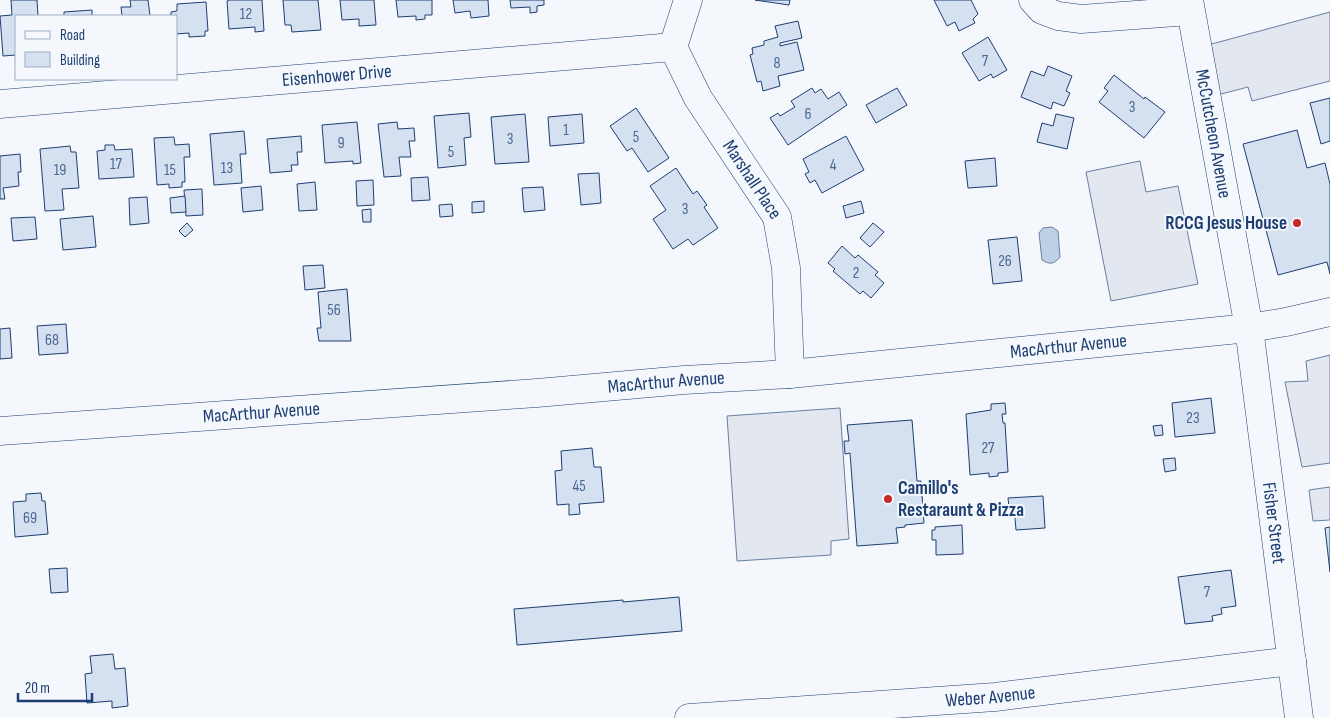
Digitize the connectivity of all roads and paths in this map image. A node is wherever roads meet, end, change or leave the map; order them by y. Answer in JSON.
{"nodes":[{"id":1,"x":688,"y":0,"type":"edge"},
{"id":2,"x":1033,"y":0,"type":"edge"},
{"id":3,"x":1190,"y":5,"type":"edge"},
{"id":4,"x":673,"y":47,"type":"junction"},
{"id":5,"x":0,"y":104,"type":"edge"},
{"id":6,"x":1330,"y":312,"type":"edge"},
{"id":7,"x":1249,"y":328,"type":"junction"},
{"id":8,"x":790,"y":374,"type":"junction"},
{"id":9,"x":0,"y":431,"type":"edge"},
{"id":10,"x":1292,"y":661,"type":"junction"},
{"id":11,"x":724,"y":717,"type":"edge"},
{"id":12,"x":689,"y":718,"type":"edge"},
{"id":13,"x":1299,"y":718,"type":"edge"}],
"edges":[{"from":1,"to":4,"type":"street"},
{"from":2,"to":3,"type":"street"},
{"from":3,"to":7,"type":"street","name":"McCutcheon Avenue"},
{"from":4,"to":5,"type":"street","name":"Eisenhower Drive"},
{"from":4,"to":8,"type":"street","name":"Marshall Place"},
{"from":6,"to":7,"type":"street","name":"MacArthur Avenue"},
{"from":7,"to":8,"type":"street","name":"MacArthur Avenue"},
{"from":7,"to":10,"type":"street","name":"Fisher Street"},
{"from":8,"to":9,"type":"street","name":"MacArthur Avenue"},
{"from":10,"to":11,"type":"street","name":"Weber Avenue"},
{"from":10,"to":13,"type":"street","name":"Fisher Street"},
{"from":11,"to":12,"type":"street","name":"Weber Avenue"}]}
